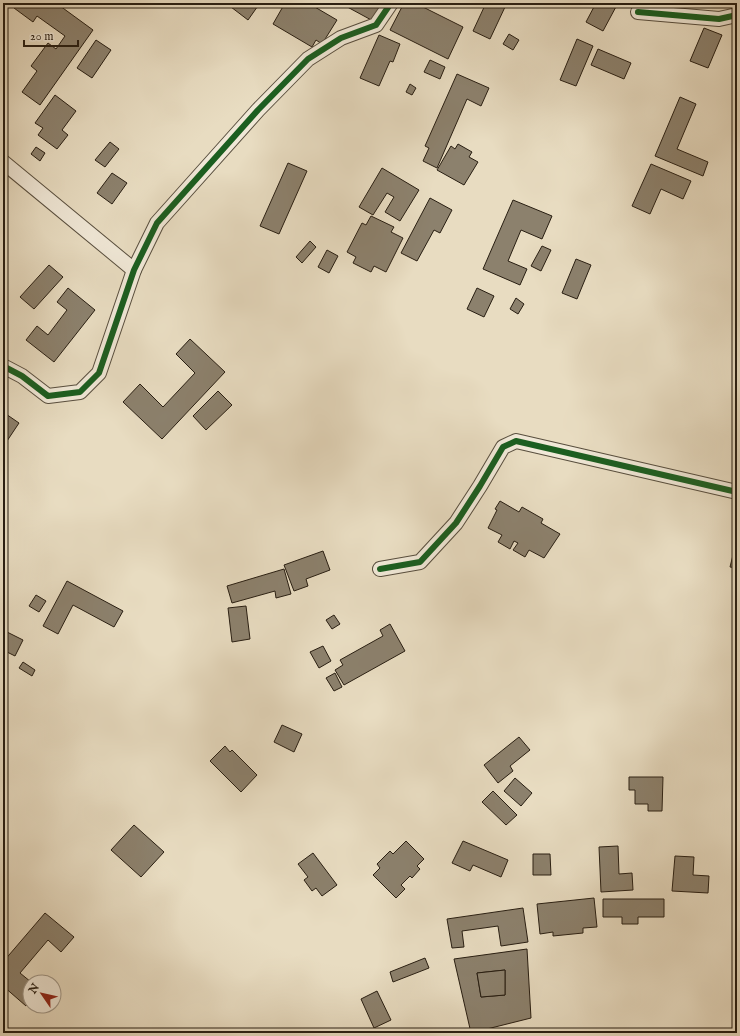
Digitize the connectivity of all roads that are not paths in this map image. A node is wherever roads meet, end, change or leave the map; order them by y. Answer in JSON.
{"nodes":[{"id":1,"x":391,"y":3,"type":"edge"},
{"id":2,"x":638,"y":12,"type":"dead end"},
{"id":3,"x":737,"y":15,"type":"edge"},
{"id":4,"x":3,"y":162,"type":"edge"},
{"id":5,"x":134,"y":270,"type":"junction"},
{"id":6,"x":3,"y":366,"type":"edge"},
{"id":7,"x":737,"y":492,"type":"edge"},
{"id":8,"x":380,"y":569,"type":"dead end"}],
"edges":[{"from":1,"to":5,"type":"street"},
{"from":2,"to":3,"type":"street"},
{"from":4,"to":5,"type":"street"},
{"from":5,"to":6,"type":"street"},
{"from":7,"to":8,"type":"street"}]}
